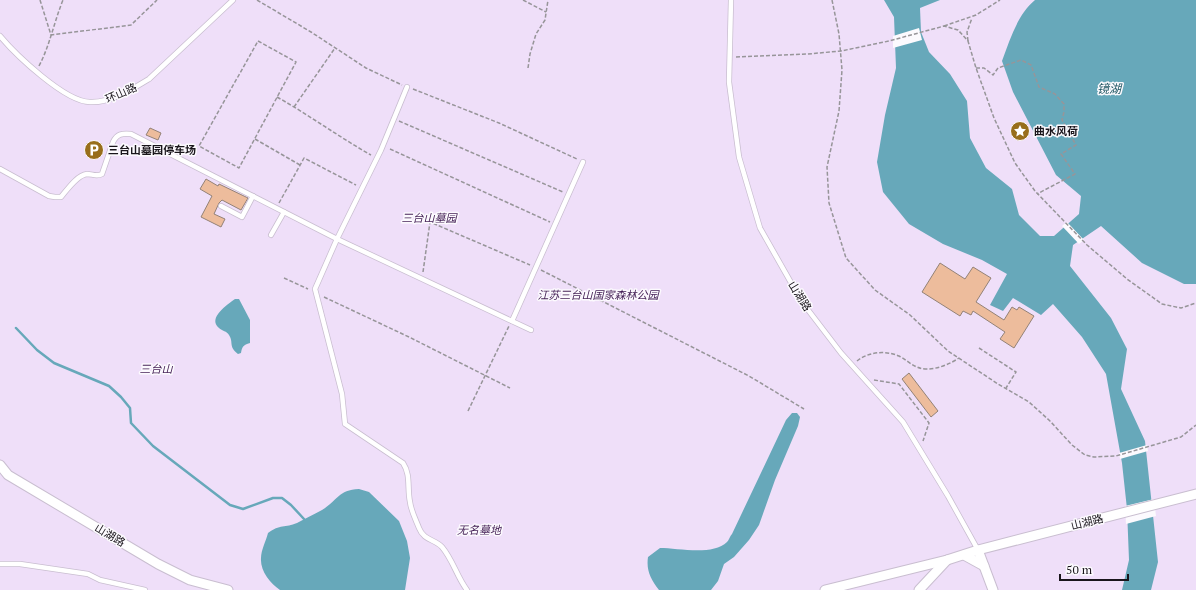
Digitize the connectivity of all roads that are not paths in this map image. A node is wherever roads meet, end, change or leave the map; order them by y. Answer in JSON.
{"nodes":[{"id":1,"x":233,"y":0,"type":"edge"},
{"id":2,"x":731,"y":0,"type":"edge"},
{"id":3,"x":0,"y":36,"type":"edge"},
{"id":4,"x":407,"y":87,"type":"road end"},
{"id":5,"x":583,"y":162,"type":"road end"},
{"id":6,"x":0,"y":169,"type":"edge"},
{"id":7,"x":253,"y":196,"type":"junction"},
{"id":8,"x":221,"y":206,"type":"dead end"},
{"id":9,"x":284,"y":212,"type":"junction"},
{"id":10,"x":271,"y":235,"type":"dead end"},
{"id":11,"x":337,"y":239,"type":"junction"},
{"id":12,"x":512,"y":321,"type":"junction"},
{"id":13,"x":531,"y":330,"type":"dead end"},
{"id":14,"x":0,"y":465,"type":"edge"},
{"id":15,"x":1196,"y":494,"type":"edge"},
{"id":16,"x":978,"y":550,"type":"junction"},
{"id":17,"x":964,"y":555,"type":"junction"},
{"id":18,"x":947,"y":560,"type":"junction"},
{"id":19,"x":0,"y":564,"type":"edge"},
{"id":20,"x":984,"y":566,"type":"junction"},
{"id":21,"x":145,"y":590,"type":"edge"},
{"id":22,"x":228,"y":590,"type":"edge"},
{"id":23,"x":467,"y":590,"type":"edge"},
{"id":24,"x":825,"y":590,"type":"edge"},
{"id":25,"x":919,"y":590,"type":"edge"},
{"id":26,"x":993,"y":590,"type":"edge"}],
"edges":[{"from":1,"to":3,"type":"lane","name":"环山路"},
{"from":2,"to":16,"type":"lane","name":"山湖路"},
{"from":4,"to":11,"type":"lane"},
{"from":5,"to":12,"type":"lane"},
{"from":6,"to":7,"type":"lane"},
{"from":7,"to":8,"type":"lane"},
{"from":7,"to":9,"type":"lane"},
{"from":9,"to":10,"type":"lane"},
{"from":9,"to":11,"type":"lane"},
{"from":11,"to":12,"type":"lane"},
{"from":11,"to":23,"type":"lane"},
{"from":12,"to":13,"type":"lane"},
{"from":14,"to":22,"type":"street","name":"山湖路"},
{"from":15,"to":16,"type":"street","name":"山湖路"},
{"from":16,"to":17,"type":"street","name":"山湖路"},
{"from":16,"to":20,"type":"street"},
{"from":17,"to":18,"type":"street","name":"山湖路"},
{"from":17,"to":20,"type":"street"},
{"from":18,"to":24,"type":"street","name":"山湖路"},
{"from":18,"to":25,"type":"street"},
{"from":19,"to":21,"type":"lane"},
{"from":20,"to":26,"type":"street"}]}
